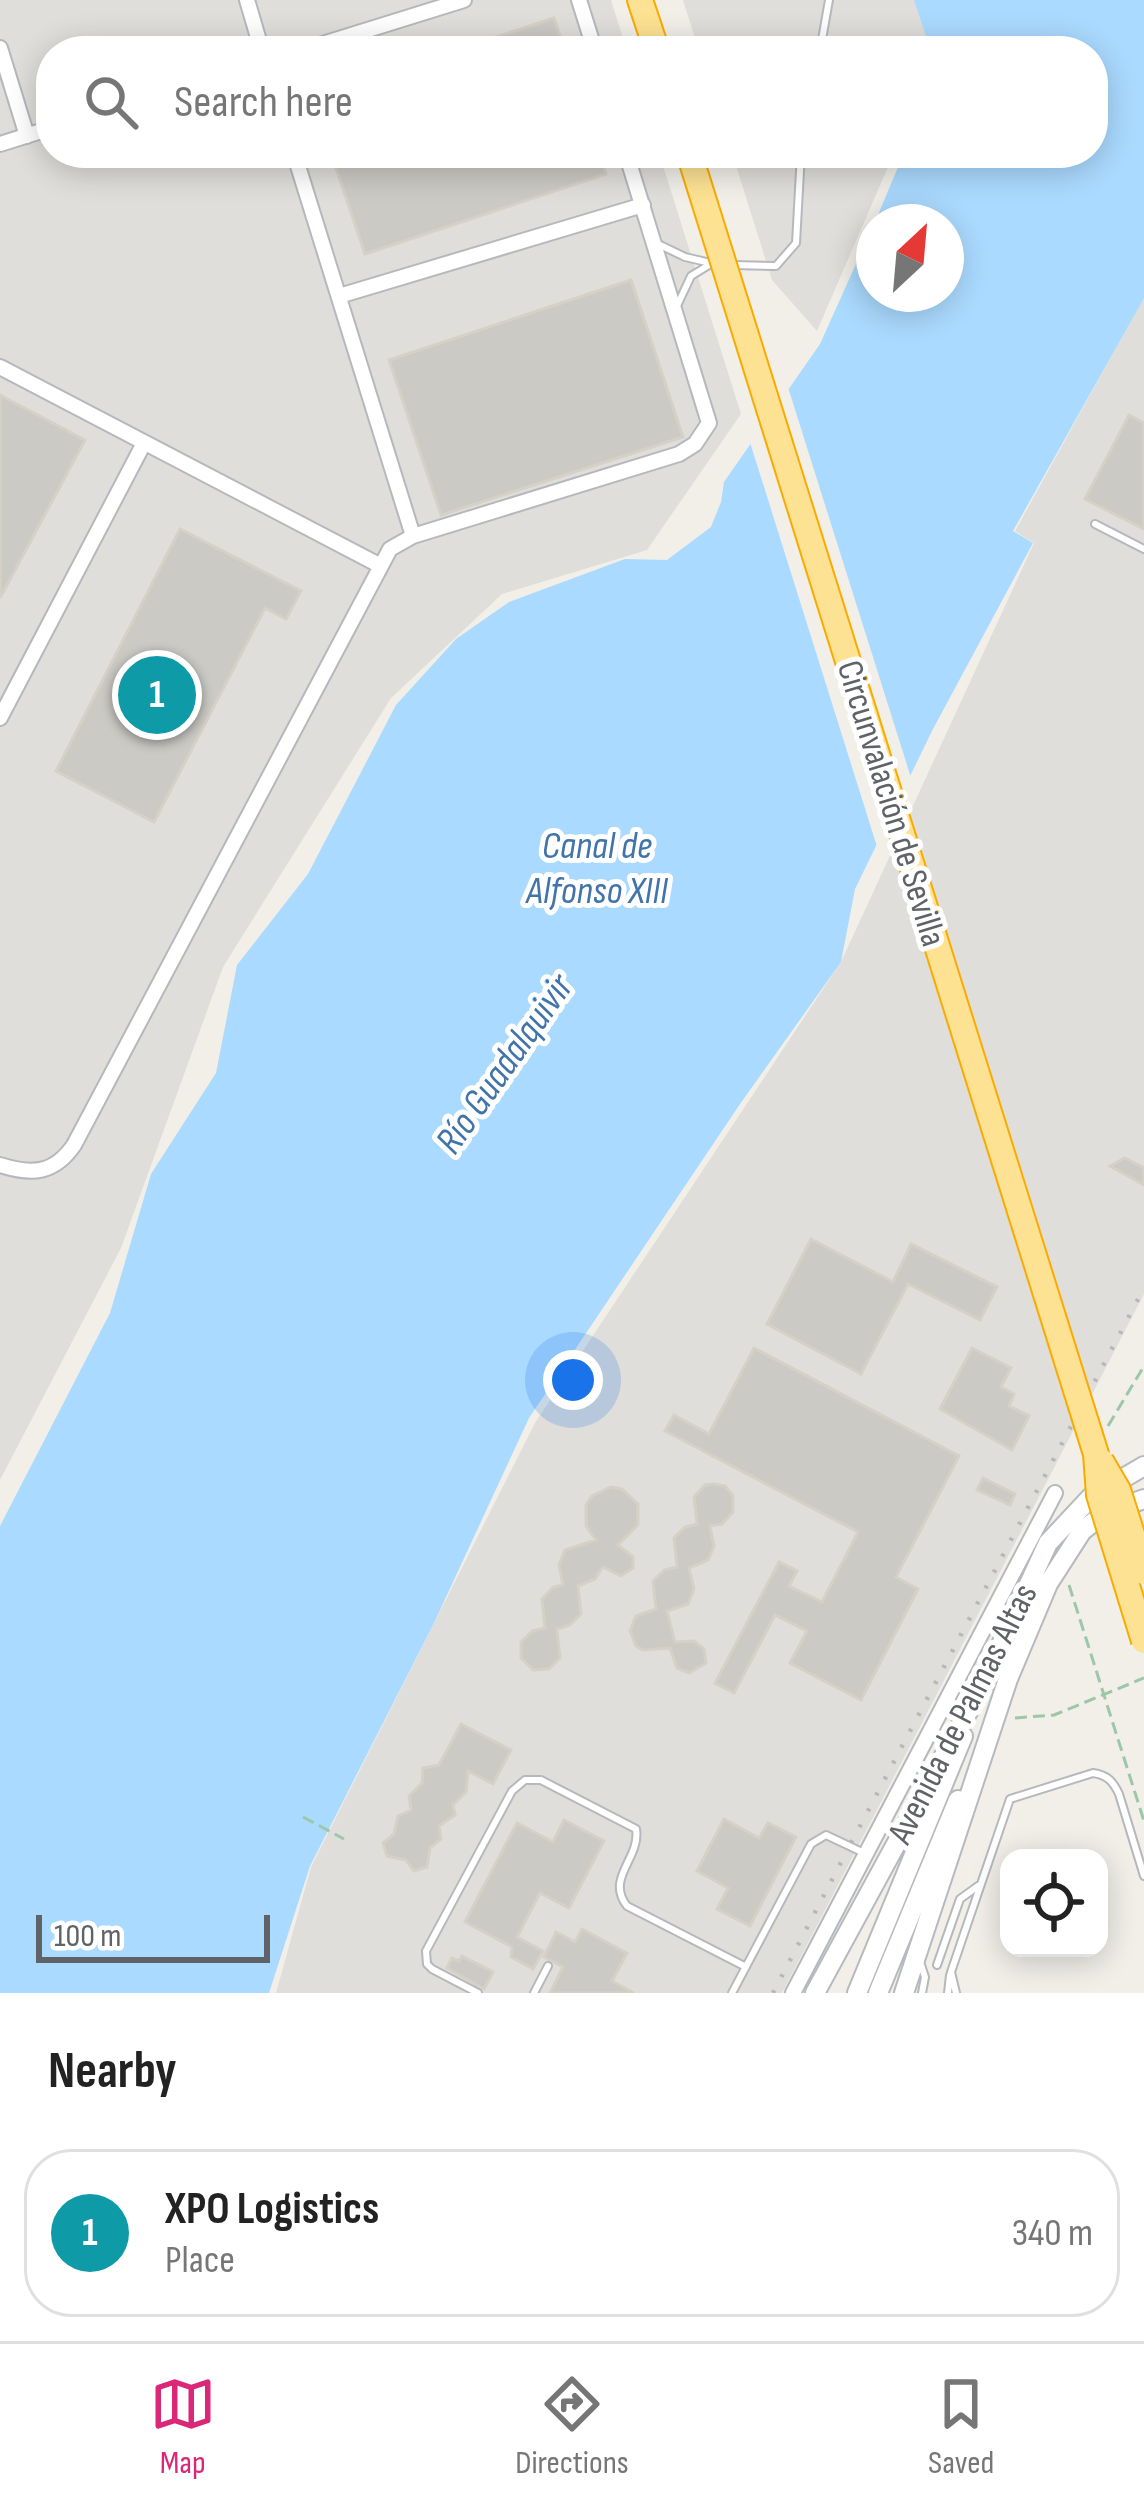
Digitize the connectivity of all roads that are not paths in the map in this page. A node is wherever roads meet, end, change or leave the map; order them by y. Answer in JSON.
{"nodes":[{"id":1,"x":247,"y":0,"type":"edge"},
{"id":2,"x":464,"y":0,"type":"edge"},
{"id":3,"x":579,"y":0,"type":"edge"},
{"id":4,"x":640,"y":0,"type":"edge"},
{"id":5,"x":830,"y":0,"type":"edge"},
{"id":6,"x":258,"y":36,"type":"edge"},
{"id":7,"x":348,"y":36,"type":"edge"},
{"id":8,"x":590,"y":36,"type":"edge"},
{"id":9,"x":651,"y":36,"type":"edge"},
{"id":10,"x":823,"y":36,"type":"edge"},
{"id":11,"x":0,"y":48,"type":"edge"},
{"id":12,"x":36,"y":133,"type":"edge"},
{"id":13,"x":27,"y":136,"type":"junction"},
{"id":14,"x":0,"y":144,"type":"edge"},
{"id":15,"x":299,"y":168,"type":"edge"},
{"id":16,"x":631,"y":168,"type":"edge"},
{"id":17,"x":693,"y":168,"type":"edge"},
{"id":18,"x":800,"y":168,"type":"edge"},
{"id":19,"x":643,"y":206,"type":"junction"},
{"id":20,"x":655,"y":243,"type":"junction"},
{"id":21,"x":709,"y":265,"type":"junction"},
{"id":22,"x":340,"y":296,"type":"junction"},
{"id":23,"x":675,"y":310,"type":"junction"},
{"id":24,"x":0,"y":367,"type":"edge"},
{"id":25,"x":144,"y":443,"type":"junction"},
{"id":26,"x":1095,"y":524,"type":"dead end"},
{"id":27,"x":413,"y":536,"type":"junction"},
{"id":28,"x":1144,"y":549,"type":"edge"},
{"id":29,"x":379,"y":566,"type":"junction"},
{"id":30,"x":0,"y":718,"type":"edge"},
{"id":31,"x":0,"y":1165,"type":"edge"},
{"id":32,"x":1096,"y":1454,"type":"junction"},
{"id":33,"x":1144,"y":1466,"type":"edge"},
{"id":34,"x":1055,"y":1493,"type":"dead end"},
{"id":35,"x":1144,"y":1499,"type":"edge"},
{"id":36,"x":1144,"y":1572,"type":"edge"},
{"id":37,"x":1144,"y":1641,"type":"edge"},
{"id":38,"x":1008,"y":1679,"type":"junction"},
{"id":39,"x":982,"y":1686,"type":"junction"},
{"id":40,"x":864,"y":1853,"type":"junction"},
{"id":41,"x":1144,"y":1876,"type":"edge"},
{"id":42,"x":981,"y":1884,"type":"junction"},
{"id":43,"x":917,"y":1956,"type":"junction"},
{"id":44,"x":937,"y":1965,"type":"dead end"},
{"id":45,"x":548,"y":1966,"type":"dead end"},
{"id":46,"x":746,"y":1967,"type":"junction"},
{"id":47,"x":478,"y":1993,"type":"edge"},
{"id":48,"x":534,"y":1993,"type":"edge"},
{"id":49,"x":733,"y":1993,"type":"edge"},
{"id":50,"x":794,"y":1993,"type":"edge"},
{"id":51,"x":815,"y":1993,"type":"edge"},
{"id":52,"x":857,"y":1993,"type":"edge"},
{"id":53,"x":878,"y":1993,"type":"edge"},
{"id":54,"x":904,"y":1993,"type":"edge"},
{"id":55,"x":922,"y":1993,"type":"edge"},
{"id":56,"x":952,"y":1993,"type":"edge"}],
"edges":[{"from":1,"to":6,"type":"street"},
{"from":2,"to":7,"type":"street"},
{"from":3,"to":8,"type":"street"},
{"from":4,"to":9,"type":"highway"},
{"from":5,"to":10,"type":"lane"},
{"from":11,"to":13,"type":"street"},
{"from":12,"to":13,"type":"street"},
{"from":13,"to":14,"type":"street"},
{"from":15,"to":22,"type":"street"},
{"from":16,"to":19,"type":"street"},
{"from":17,"to":32,"type":"highway","name":"Circunvalación de Sevilla","bridge":true},
{"from":18,"to":21,"type":"lane"},
{"from":19,"to":20,"type":"street"},
{"from":19,"to":22,"type":"street"},
{"from":20,"to":21,"type":"lane"},
{"from":20,"to":23,"type":"street"},
{"from":21,"to":23,"type":"lane"},
{"from":22,"to":27,"type":"street"},
{"from":23,"to":27,"type":"street"},
{"from":24,"to":25,"type":"street"},
{"from":25,"to":29,"type":"street"},
{"from":25,"to":30,"type":"street"},
{"from":26,"to":28,"type":"lane"},
{"from":27,"to":29,"type":"street"},
{"from":29,"to":31,"type":"street"},
{"from":32,"to":36,"type":"highway","name":"Circunvalación de Sevilla","bridge":true},
{"from":32,"to":37,"type":"highway","name":"Circunvalación de Sevilla","bridge":true},
{"from":33,"to":39,"type":"main road","name":"Avenida de Palmas Altas"},
{"from":34,"to":40,"type":"street"},
{"from":35,"to":38,"type":"main road","name":"Avenida de Palmas Altas"},
{"from":38,"to":43,"type":"main road","name":"Avenida de Palmas Altas"},
{"from":38,"to":53,"type":"main road"},
{"from":39,"to":51,"type":"main road","name":"Avenida de Palmas Altas"},
{"from":39,"to":52,"type":"main road"},
{"from":40,"to":46,"type":"lane"},
{"from":40,"to":50,"type":"street"},
{"from":41,"to":42,"type":"lane"},
{"from":42,"to":44,"type":"lane"},
{"from":42,"to":56,"type":"lane"},
{"from":43,"to":54,"type":"main road","name":"Avenida de Palmas Altas"},
{"from":43,"to":55,"type":"lane"},
{"from":45,"to":48,"type":"lane"},
{"from":46,"to":47,"type":"lane"},
{"from":46,"to":49,"type":"lane"}]}
